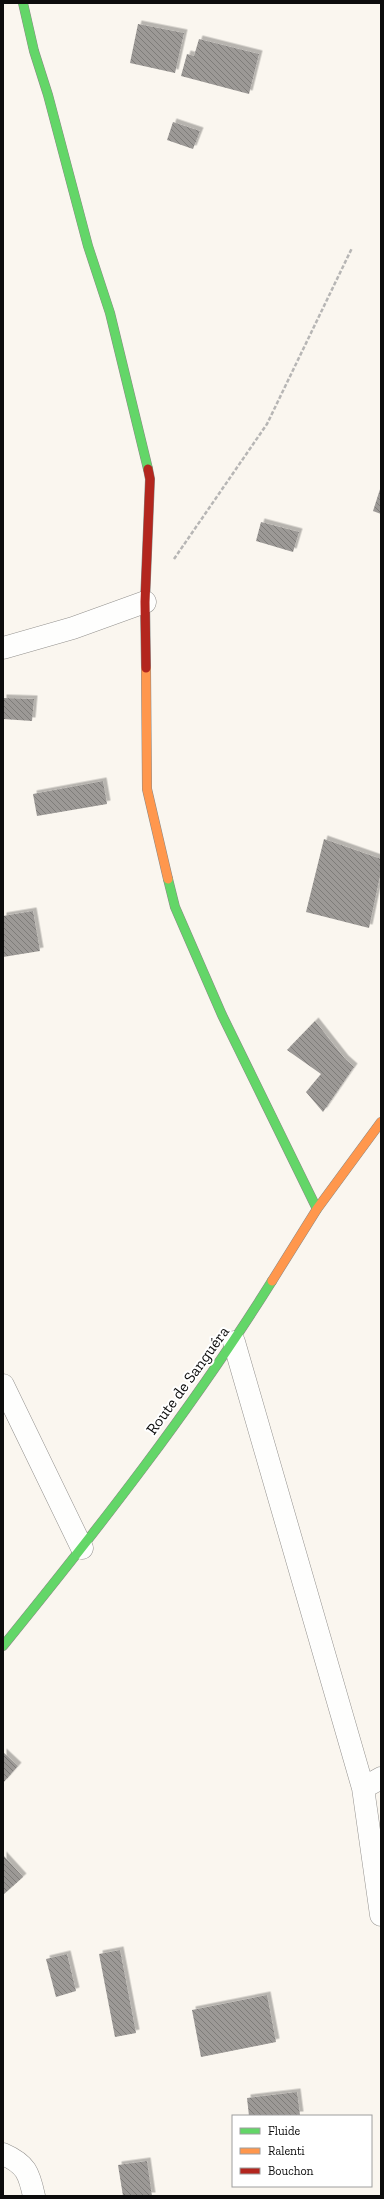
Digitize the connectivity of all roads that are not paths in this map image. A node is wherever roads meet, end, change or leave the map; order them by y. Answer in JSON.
{"nodes":[{"id":1,"x":23,"y":3,"type":"edge"},
{"id":2,"x":145,"y":602,"type":"junction"},
{"id":3,"x":3,"y":648,"type":"edge"},
{"id":4,"x":381,"y":1122,"type":"edge"},
{"id":5,"x":317,"y":1209,"type":"junction"},
{"id":6,"x":234,"y":1342,"type":"junction"},
{"id":7,"x":3,"y":1386,"type":"edge"},
{"id":8,"x":82,"y":1548,"type":"junction"},
{"id":9,"x":3,"y":1646,"type":"edge"},
{"id":10,"x":372,"y":1783,"type":"edge"},
{"id":11,"x":381,"y":1915,"type":"edge"},
{"id":12,"x":3,"y":2154,"type":"edge"},
{"id":13,"x":34,"y":2196,"type":"edge"}],
"edges":[{"from":1,"to":2,"type":"street"},
{"from":2,"to":3,"type":"street"},
{"from":2,"to":5,"type":"street"},
{"from":4,"to":5,"type":"street","name":"Route de Sanguéra"},
{"from":5,"to":6,"type":"street","name":"Route de Sanguéra"},
{"from":6,"to":8,"type":"street","name":"Route de Sanguéra"},
{"from":6,"to":10,"type":"street"},
{"from":7,"to":8,"type":"street"},
{"from":8,"to":9,"type":"street","name":"Route de Sanguéra"},
{"from":10,"to":11,"type":"street"},
{"from":12,"to":13,"type":"street"}]}
